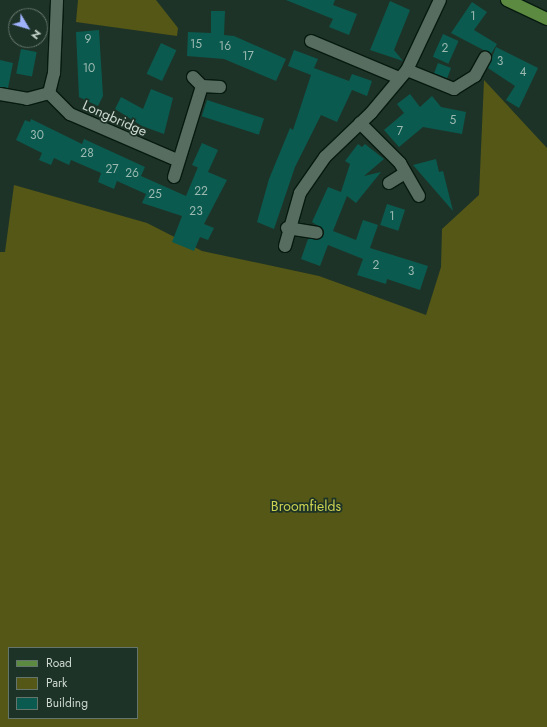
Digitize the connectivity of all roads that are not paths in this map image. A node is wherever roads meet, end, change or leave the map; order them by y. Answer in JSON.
{"nodes":[{"id":1,"x":440,"y":0,"type":"edge"},
{"id":2,"x":506,"y":0,"type":"edge"},
{"id":3,"x":53,"y":1,"type":"edge"},
{"id":4,"x":547,"y":19,"type":"edge"},
{"id":5,"x":311,"y":41,"type":"dead end"},
{"id":6,"x":485,"y":58,"type":"dead end"},
{"id":7,"x":403,"y":74,"type":"junction"},
{"id":8,"x":193,"y":77,"type":"dead end"},
{"id":9,"x":202,"y":86,"type":"junction"},
{"id":10,"x":220,"y":87,"type":"dead end"},
{"id":11,"x":49,"y":93,"type":"junction"},
{"id":12,"x":0,"y":94,"type":"edge"},
{"id":13,"x":360,"y":123,"type":"junction"},
{"id":14,"x":177,"y":160,"type":"junction"},
{"id":15,"x":405,"y":173,"type":"junction"},
{"id":16,"x":174,"y":177,"type":"dead end"},
{"id":17,"x":389,"y":183,"type":"dead end"},
{"id":18,"x":419,"y":196,"type":"dead end"},
{"id":19,"x":287,"y":228,"type":"junction"},
{"id":20,"x":317,"y":233,"type":"dead end"},
{"id":21,"x":284,"y":246,"type":"dead end"}],
"edges":[{"from":1,"to":7,"type":"street"},
{"from":2,"to":4,"type":"main road"},
{"from":3,"to":11,"type":"street"},
{"from":5,"to":7,"type":"street"},
{"from":6,"to":7,"type":"street"},
{"from":7,"to":13,"type":"street"},
{"from":8,"to":9,"type":"street"},
{"from":9,"to":10,"type":"street"},
{"from":9,"to":14,"type":"street"},
{"from":11,"to":12,"type":"street"},
{"from":11,"to":14,"type":"street","name":"Longbridge"},
{"from":13,"to":15,"type":"street"},
{"from":13,"to":19,"type":"street"},
{"from":14,"to":16,"type":"street"},
{"from":15,"to":17,"type":"street"},
{"from":15,"to":18,"type":"street"},
{"from":19,"to":20,"type":"street"},
{"from":19,"to":21,"type":"street"}]}
